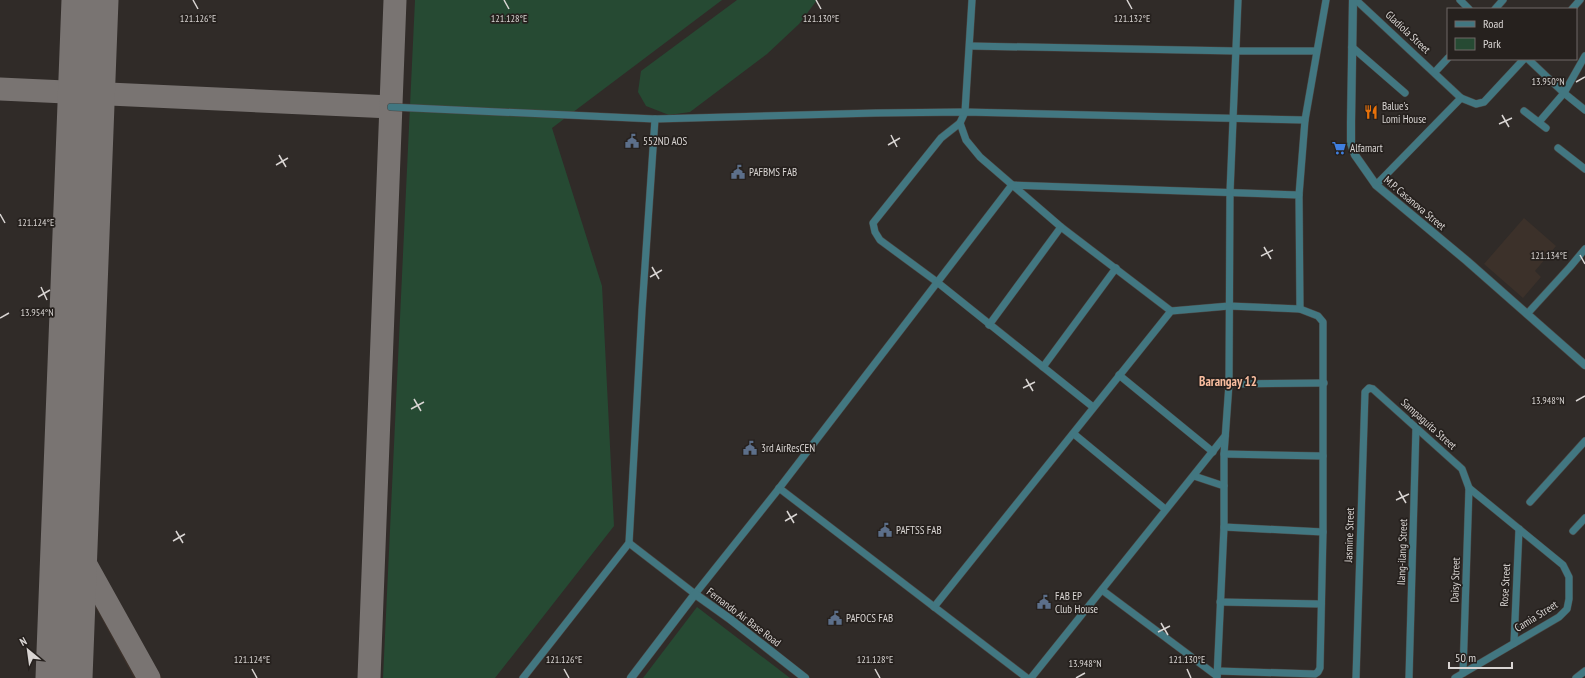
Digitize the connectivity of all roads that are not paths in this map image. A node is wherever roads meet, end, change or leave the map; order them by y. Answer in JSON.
{"nodes":[{"id":1,"x":972,"y":0,"type":"edge"},
{"id":2,"x":1238,"y":0,"type":"edge"},
{"id":3,"x":1326,"y":0,"type":"edge"},
{"id":4,"x":1355,"y":0,"type":"edge"},
{"id":5,"x":1460,"y":0,"type":"edge"},
{"id":6,"x":1503,"y":0,"type":"edge"},
{"id":7,"x":1580,"y":0,"type":"edge"},
{"id":8,"x":1468,"y":8,"type":"edge"},
{"id":9,"x":1496,"y":8,"type":"edge"},
{"id":10,"x":1573,"y":8,"type":"edge"},
{"id":11,"x":970,"y":46,"type":"junction"},
{"id":12,"x":1352,"y":47,"type":"junction"},
{"id":13,"x":1236,"y":51,"type":"junction"},
{"id":14,"x":1316,"y":51,"type":"junction"},
{"id":15,"x":1585,"y":56,"type":"edge"},
{"id":16,"x":1447,"y":59,"type":"edge"},
{"id":17,"x":1523,"y":60,"type":"edge"},
{"id":18,"x":1529,"y":60,"type":"edge"},
{"id":19,"x":1435,"y":72,"type":"junction"},
{"id":20,"x":1404,"y":93,"type":"dead end"},
{"id":21,"x":1564,"y":93,"type":"junction"},
{"id":22,"x":1461,"y":98,"type":"junction"},
{"id":23,"x":391,"y":107,"type":"dead end"},
{"id":24,"x":1585,"y":110,"type":"edge"},
{"id":25,"x":965,"y":112,"type":"junction"},
{"id":26,"x":1524,"y":112,"type":"dead end"},
{"id":27,"x":655,"y":118,"type":"junction"},
{"id":28,"x":1232,"y":119,"type":"junction"},
{"id":29,"x":1305,"y":120,"type":"junction"},
{"id":30,"x":1539,"y":122,"type":"junction"},
{"id":31,"x":960,"y":123,"type":"junction"},
{"id":32,"x":1546,"y":128,"type":"dead end"},
{"id":33,"x":1558,"y":148,"type":"dead end"},
{"id":34,"x":1585,"y":169,"type":"edge"},
{"id":35,"x":1012,"y":185,"type":"junction"},
{"id":36,"x":1376,"y":185,"type":"junction"},
{"id":37,"x":1230,"y":192,"type":"junction"},
{"id":38,"x":1299,"y":195,"type":"junction"},
{"id":39,"x":1061,"y":227,"type":"junction"},
{"id":40,"x":1585,"y":249,"type":"edge"},
{"id":41,"x":1116,"y":268,"type":"junction"},
{"id":42,"x":936,"y":282,"type":"junction"},
{"id":43,"x":1229,"y":306,"type":"junction"},
{"id":44,"x":1300,"y":309,"type":"junction"},
{"id":45,"x":1171,"y":311,"type":"junction"},
{"id":46,"x":1527,"y":314,"type":"junction"},
{"id":47,"x":989,"y":325,"type":"junction"},
{"id":48,"x":1585,"y":365,"type":"edge"},
{"id":49,"x":1043,"y":368,"type":"junction"},
{"id":50,"x":1119,"y":375,"type":"junction"},
{"id":51,"x":1324,"y":383,"type":"junction"},
{"id":52,"x":1229,"y":384,"type":"junction"},
{"id":53,"x":1365,"y":392,"type":"joint"},
{"id":54,"x":1093,"y":407,"type":"junction"},
{"id":55,"x":1416,"y":428,"type":"junction"},
{"id":56,"x":1074,"y":434,"type":"junction"},
{"id":57,"x":1225,"y":436,"type":"junction"},
{"id":58,"x":1585,"y":441,"type":"edge"},
{"id":59,"x":1212,"y":452,"type":"junction"},
{"id":60,"x":1224,"y":454,"type":"junction"},
{"id":61,"x":1323,"y":456,"type":"junction"},
{"id":62,"x":1194,"y":476,"type":"junction"},
{"id":63,"x":1224,"y":486,"type":"junction"},
{"id":64,"x":779,"y":488,"type":"junction"},
{"id":65,"x":1469,"y":488,"type":"junction"},
{"id":66,"x":1530,"y":502,"type":"dead end"},
{"id":67,"x":1165,"y":509,"type":"junction"},
{"id":68,"x":1585,"y":518,"type":"edge"},
{"id":69,"x":1224,"y":527,"type":"junction"},
{"id":70,"x":1519,"y":529,"type":"junction"},
{"id":71,"x":1323,"y":532,"type":"junction"},
{"id":72,"x":1573,"y":532,"type":"dead end"},
{"id":73,"x":629,"y":543,"type":"junction"},
{"id":74,"x":1102,"y":590,"type":"junction"},
{"id":75,"x":695,"y":594,"type":"junction"},
{"id":76,"x":1220,"y":602,"type":"junction"},
{"id":77,"x":1321,"y":604,"type":"junction"},
{"id":78,"x":934,"y":607,"type":"junction"},
{"id":79,"x":1514,"y":643,"type":"junction"},
{"id":80,"x":1585,"y":671,"type":"edge"},
{"id":81,"x":1463,"y":673,"type":"junction"},
{"id":82,"x":1217,"y":675,"type":"edge"},
{"id":83,"x":1318,"y":675,"type":"edge"},
{"id":84,"x":526,"y":677,"type":"edge"},
{"id":85,"x":631,"y":678,"type":"edge"},
{"id":86,"x":805,"y":678,"type":"edge"},
{"id":87,"x":1027,"y":678,"type":"edge"},
{"id":88,"x":1031,"y":678,"type":"edge"},
{"id":89,"x":1356,"y":678,"type":"edge"},
{"id":90,"x":1409,"y":678,"type":"edge"},
{"id":91,"x":1455,"y":678,"type":"edge"},
{"id":92,"x":1576,"y":678,"type":"edge"}],
"edges":[{"from":1,"to":11,"type":"street"},
{"from":2,"to":13,"type":"street"},
{"from":3,"to":14,"type":"street"},
{"from":4,"to":12,"type":"street","name":"M.P. Casanova Street"},
{"from":4,"to":19,"type":"street","name":"Gladiola Street"},
{"from":5,"to":8,"type":"street"},
{"from":6,"to":9,"type":"street"},
{"from":7,"to":10,"type":"street"},
{"from":11,"to":13,"type":"street"},
{"from":11,"to":25,"type":"street"},
{"from":12,"to":20,"type":"street"},
{"from":12,"to":36,"type":"street","name":"M.P. Casanova Street"},
{"from":13,"to":14,"type":"street"},
{"from":13,"to":28,"type":"street"},
{"from":14,"to":29,"type":"street"},
{"from":15,"to":21,"type":"street"},
{"from":16,"to":19,"type":"street"},
{"from":17,"to":22,"type":"street"},
{"from":18,"to":21,"type":"street"},
{"from":19,"to":22,"type":"street","name":"Gladiola Street"},
{"from":21,"to":24,"type":"street"},
{"from":21,"to":30,"type":"street"},
{"from":22,"to":36,"type":"street"},
{"from":23,"to":27,"type":"street"},
{"from":25,"to":27,"type":"street"},
{"from":25,"to":28,"type":"street"},
{"from":25,"to":31,"type":"street"},
{"from":26,"to":30,"type":"street"},
{"from":27,"to":73,"type":"street"},
{"from":28,"to":29,"type":"street"},
{"from":28,"to":37,"type":"street"},
{"from":29,"to":38,"type":"street"},
{"from":30,"to":32,"type":"street"},
{"from":31,"to":35,"type":"street"},
{"from":31,"to":42,"type":"street"},
{"from":33,"to":34,"type":"street"},
{"from":35,"to":37,"type":"street"},
{"from":35,"to":39,"type":"street"},
{"from":35,"to":42,"type":"street"},
{"from":36,"to":46,"type":"street","name":"M.P. Casanova Street"},
{"from":37,"to":38,"type":"street"},
{"from":37,"to":43,"type":"street"},
{"from":38,"to":44,"type":"street"},
{"from":39,"to":41,"type":"street"},
{"from":39,"to":47,"type":"street"},
{"from":40,"to":46,"type":"street"},
{"from":41,"to":45,"type":"street"},
{"from":41,"to":49,"type":"street"},
{"from":42,"to":47,"type":"street"},
{"from":42,"to":64,"type":"street"},
{"from":43,"to":44,"type":"street"},
{"from":43,"to":45,"type":"street"},
{"from":43,"to":52,"type":"street"},
{"from":44,"to":51,"type":"street"},
{"from":45,"to":50,"type":"street"},
{"from":46,"to":48,"type":"street","name":"M.P. Casanova Street"},
{"from":47,"to":49,"type":"street"},
{"from":49,"to":54,"type":"street"},
{"from":50,"to":54,"type":"street"},
{"from":50,"to":59,"type":"street"},
{"from":51,"to":52,"type":"street"},
{"from":51,"to":61,"type":"street"},
{"from":52,"to":57,"type":"street"},
{"from":53,"to":55,"type":"street","name":"Sampaguita Street"},
{"from":53,"to":89,"type":"street","name":"Jasmine Street"},
{"from":54,"to":56,"type":"street"},
{"from":55,"to":65,"type":"street","name":"Sampaguita Street"},
{"from":55,"to":90,"type":"street","name":"Ilang-ilang Street"},
{"from":56,"to":67,"type":"street"},
{"from":56,"to":78,"type":"street"},
{"from":57,"to":59,"type":"street"},
{"from":57,"to":60,"type":"street"},
{"from":58,"to":66,"type":"street"},
{"from":59,"to":62,"type":"street"},
{"from":60,"to":61,"type":"street"},
{"from":60,"to":63,"type":"street"},
{"from":61,"to":71,"type":"street"},
{"from":62,"to":63,"type":"street"},
{"from":62,"to":67,"type":"street"},
{"from":63,"to":69,"type":"street"},
{"from":64,"to":75,"type":"street"},
{"from":64,"to":78,"type":"street"},
{"from":65,"to":70,"type":"street","name":"Camia Street"},
{"from":65,"to":81,"type":"street","name":"Daisy Street"},
{"from":67,"to":74,"type":"street"},
{"from":68,"to":72,"type":"street"},
{"from":69,"to":71,"type":"street"},
{"from":69,"to":76,"type":"street"},
{"from":70,"to":79,"type":"street","name":"Rose Street"},
{"from":70,"to":79,"type":"street","name":"Camia Street"},
{"from":71,"to":77,"type":"street"},
{"from":73,"to":75,"type":"street"},
{"from":73,"to":84,"type":"street"},
{"from":74,"to":82,"type":"street"},
{"from":74,"to":88,"type":"street"},
{"from":75,"to":85,"type":"street","name":"Fernando Air Base Road"},
{"from":75,"to":86,"type":"street","name":"Fernando Air Base Road"},
{"from":76,"to":77,"type":"street"},
{"from":76,"to":82,"type":"street"},
{"from":77,"to":83,"type":"street"},
{"from":78,"to":87,"type":"street"},
{"from":79,"to":81,"type":"street","name":"Camia Street"},
{"from":80,"to":92,"type":"street"},
{"from":81,"to":91,"type":"street","name":"Camia Street"},
{"from":82,"to":83,"type":"street"}]}
